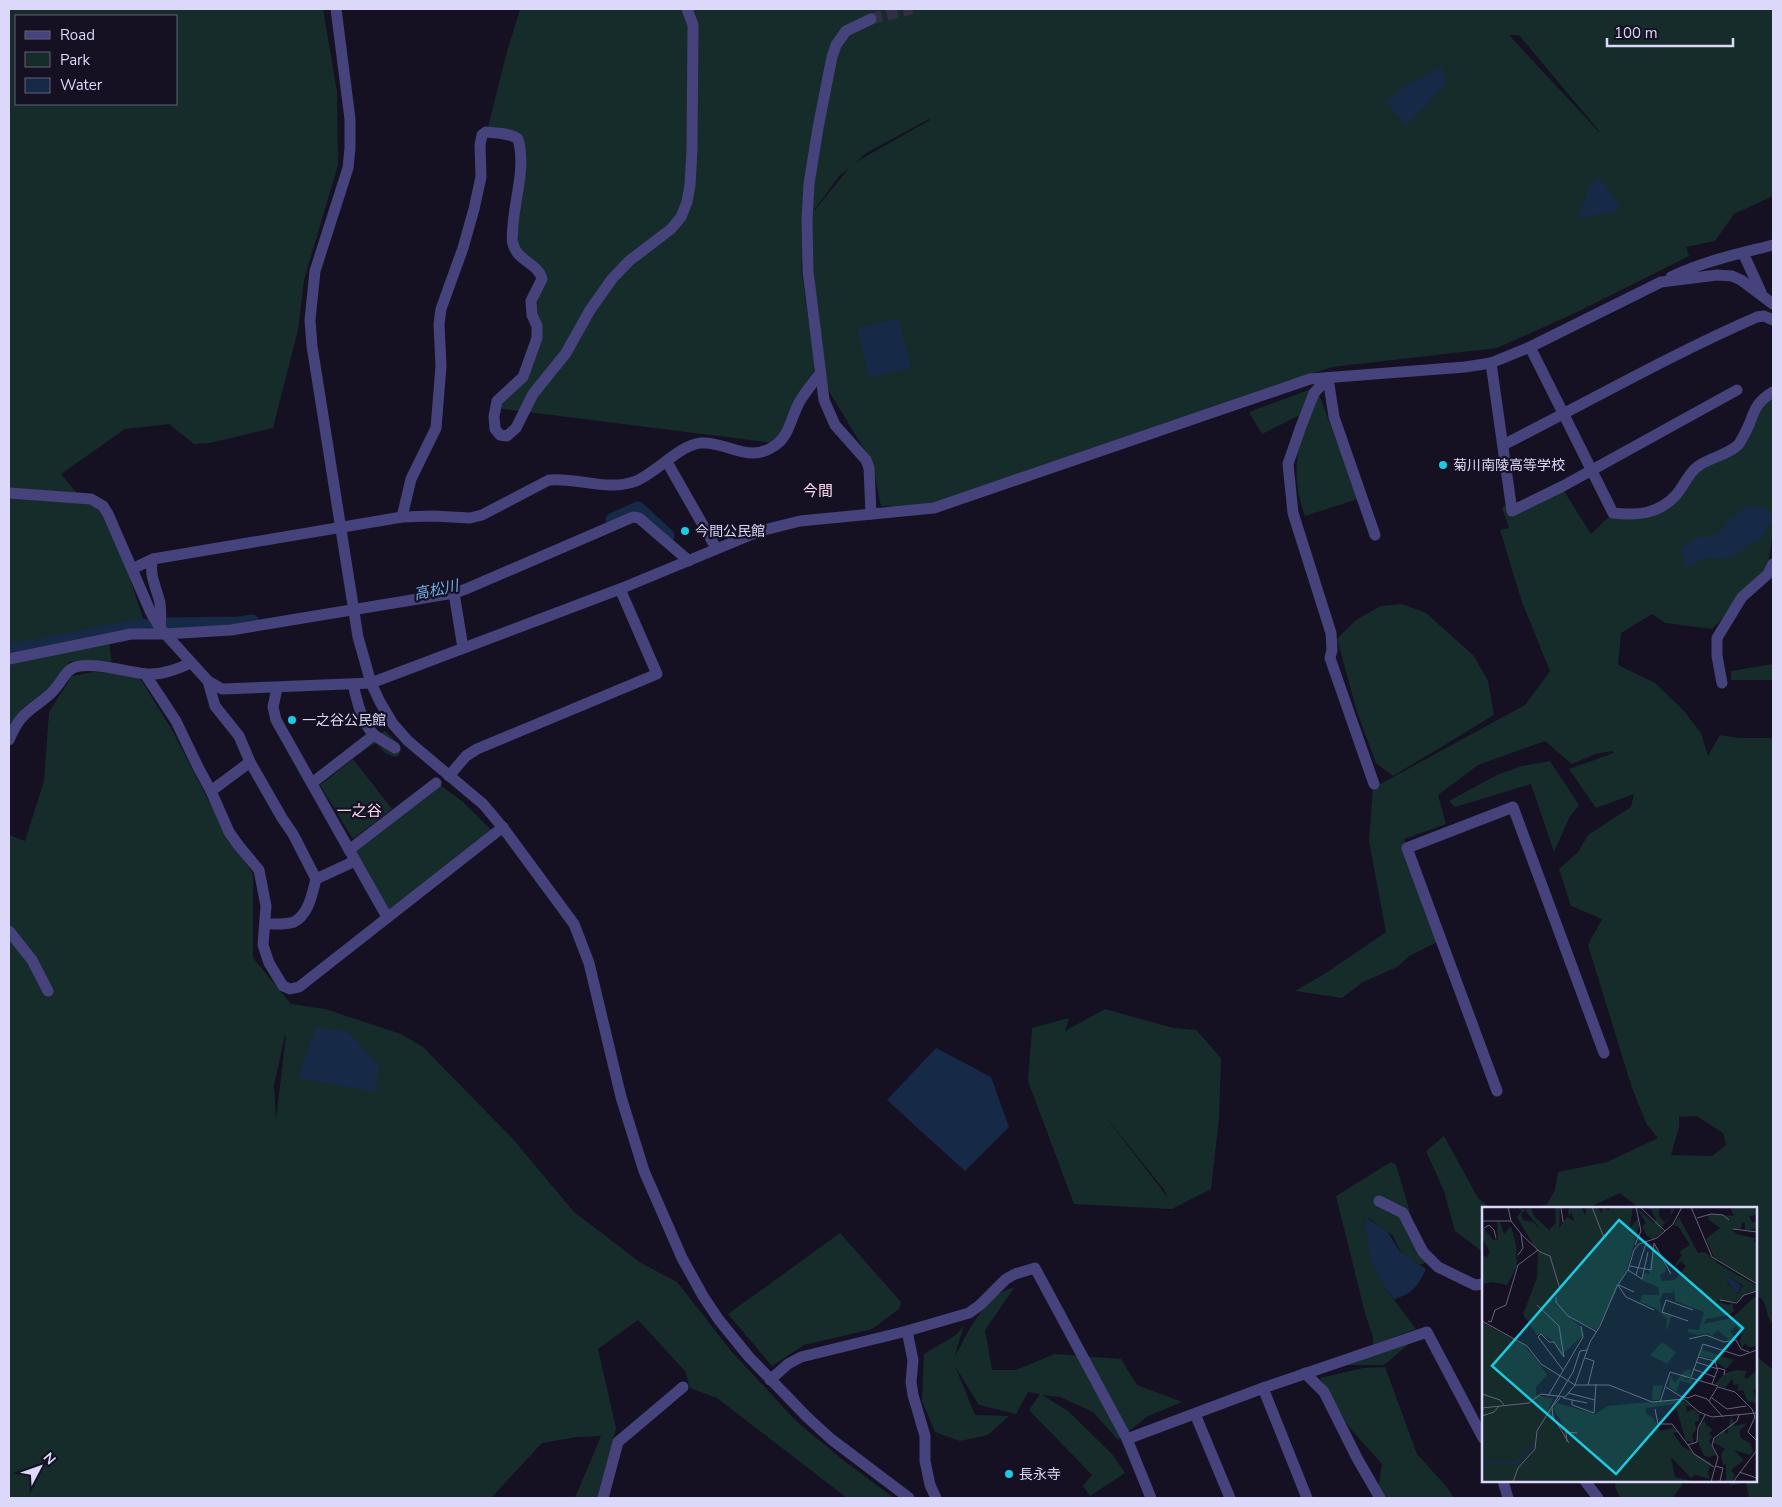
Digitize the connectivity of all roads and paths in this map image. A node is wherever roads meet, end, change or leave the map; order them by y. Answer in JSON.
{"nodes":[{"id":1,"x":336,"y":9,"type":"edge"},
{"id":2,"x":687,"y":9,"type":"edge"},
{"id":3,"x":871,"y":19,"type":"tunnel mouth"},
{"id":4,"x":1773,"y":244,"type":"edge"},
{"id":5,"x":1743,"y":253,"type":"junction"},
{"id":6,"x":1660,"y":282,"type":"junction"},
{"id":7,"x":1762,"y":295,"type":"junction"},
{"id":8,"x":1773,"y":304,"type":"edge"},
{"id":9,"x":1773,"y":320,"type":"edge"},
{"id":10,"x":1530,"y":347,"type":"junction"},
{"id":11,"x":1491,"y":362,"type":"junction"},
{"id":12,"x":820,"y":373,"type":"junction"},
{"id":13,"x":1328,"y":378,"type":"junction"},
{"id":14,"x":1737,"y":390,"type":"dead end"},
{"id":15,"x":1773,"y":392,"type":"edge"},
{"id":16,"x":1563,"y":414,"type":"junction"},
{"id":17,"x":1503,"y":445,"type":"junction"},
{"id":18,"x":667,"y":462,"type":"junction"},
{"id":19,"x":1590,"y":470,"type":"junction"},
{"id":20,"x":9,"y":493,"type":"edge"},
{"id":21,"x":871,"y":514,"type":"junction"},
{"id":22,"x":402,"y":518,"type":"junction"},
{"id":23,"x":341,"y":527,"type":"junction"},
{"id":24,"x":1375,"y":534,"type":"dead end"},
{"id":25,"x":716,"y":548,"type":"junction"},
{"id":26,"x":153,"y":559,"type":"junction"},
{"id":27,"x":689,"y":561,"type":"junction"},
{"id":28,"x":1773,"y":564,"type":"edge"},
{"id":29,"x":132,"y":569,"type":"junction"},
{"id":30,"x":620,"y":589,"type":"junction"},
{"id":31,"x":454,"y":593,"type":"junction"},
{"id":32,"x":353,"y":606,"type":"junction"},
{"id":33,"x":162,"y":631,"type":"junction"},
{"id":34,"x":463,"y":648,"type":"junction"},
{"id":35,"x":9,"y":659,"type":"edge"},
{"id":36,"x":191,"y":663,"type":"junction"},
{"id":37,"x":145,"y":674,"type":"junction"},
{"id":38,"x":208,"y":681,"type":"junction"},
{"id":39,"x":370,"y":684,"type":"junction"},
{"id":40,"x":1722,"y":684,"type":"dead end"},
{"id":41,"x":354,"y":685,"type":"junction"},
{"id":42,"x":277,"y":688,"type":"junction"},
{"id":43,"x":374,"y":735,"type":"junction"},
{"id":44,"x":9,"y":740,"type":"edge"},
{"id":45,"x":395,"y":748,"type":"dead end"},
{"id":46,"x":250,"y":762,"type":"junction"},
{"id":47,"x":448,"y":776,"type":"junction"},
{"id":48,"x":312,"y":783,"type":"junction"},
{"id":49,"x":436,"y":783,"type":"dead end"},
{"id":50,"x":1374,"y":784,"type":"dead end"},
{"id":51,"x":211,"y":791,"type":"junction"},
{"id":52,"x":503,"y":827,"type":"junction"},
{"id":53,"x":350,"y":850,"type":"junction"},
{"id":54,"x":355,"y":861,"type":"junction"},
{"id":55,"x":316,"y":879,"type":"junction"},
{"id":56,"x":387,"y":917,"type":"junction"},
{"id":57,"x":265,"y":924,"type":"junction"},
{"id":58,"x":9,"y":931,"type":"edge"},
{"id":59,"x":48,"y":991,"type":"dead end"},
{"id":60,"x":1604,"y":1053,"type":"dead end"},
{"id":61,"x":1497,"y":1091,"type":"dead end"},
{"id":62,"x":1379,"y":1201,"type":"dead end"},
{"id":63,"x":1482,"y":1284,"type":"edge"},
{"id":64,"x":906,"y":1331,"type":"junction"},
{"id":65,"x":1305,"y":1373,"type":"junction"},
{"id":66,"x":770,"y":1380,"type":"junction"},
{"id":67,"x":683,"y":1387,"type":"dead end"},
{"id":68,"x":1263,"y":1388,"type":"junction"},
{"id":69,"x":1195,"y":1414,"type":"junction"},
{"id":70,"x":1482,"y":1436,"type":"edge"},
{"id":71,"x":1127,"y":1440,"type":"junction"},
{"id":72,"x":1503,"y":1482,"type":"edge"},
{"id":73,"x":1586,"y":1482,"type":"edge"},
{"id":74,"x":603,"y":1498,"type":"edge"},
{"id":75,"x":909,"y":1498,"type":"edge"},
{"id":76,"x":936,"y":1498,"type":"edge"},
{"id":77,"x":1151,"y":1498,"type":"edge"},
{"id":78,"x":1230,"y":1498,"type":"edge"},
{"id":79,"x":1307,"y":1498,"type":"edge"},
{"id":80,"x":1380,"y":1498,"type":"edge"},
{"id":81,"x":1508,"y":1498,"type":"edge"},
{"id":82,"x":1598,"y":1498,"type":"edge"}],
"edges":[{"from":1,"to":23,"type":"street"},
{"from":2,"to":22,"type":"street"},
{"from":3,"to":12,"type":"street"},
{"from":4,"to":5,"type":"street"},
{"from":5,"to":6,"type":"street"},
{"from":5,"to":7,"type":"street"},
{"from":6,"to":7,"type":"street"},
{"from":6,"to":10,"type":"street"},
{"from":7,"to":8,"type":"street"},
{"from":9,"to":16,"type":"street"},
{"from":10,"to":11,"type":"street"},
{"from":10,"to":16,"type":"street"},
{"from":11,"to":13,"type":"street"},
{"from":11,"to":17,"type":"street"},
{"from":12,"to":18,"type":"street"},
{"from":12,"to":21,"type":"street"},
{"from":13,"to":21,"type":"street"},
{"from":13,"to":24,"type":"street"},
{"from":13,"to":50,"type":"street"},
{"from":14,"to":19,"type":"street"},
{"from":15,"to":19,"type":"street"},
{"from":16,"to":17,"type":"street"},
{"from":16,"to":19,"type":"street"},
{"from":17,"to":19,"type":"street"},
{"from":18,"to":22,"type":"street"},
{"from":18,"to":25,"type":"street"},
{"from":20,"to":29,"type":"street"},
{"from":21,"to":25,"type":"street"},
{"from":22,"to":23,"type":"street"},
{"from":23,"to":26,"type":"street"},
{"from":23,"to":32,"type":"street"},
{"from":25,"to":27,"type":"street"},
{"from":26,"to":29,"type":"street"},
{"from":26,"to":33,"type":"street"},
{"from":27,"to":30,"type":"street"},
{"from":27,"to":31,"type":"street"},
{"from":28,"to":40,"type":"street"},
{"from":29,"to":33,"type":"street"},
{"from":30,"to":34,"type":"street"},
{"from":30,"to":47,"type":"street"},
{"from":31,"to":32,"type":"street"},
{"from":31,"to":34,"type":"street"},
{"from":32,"to":33,"type":"street"},
{"from":32,"to":39,"type":"street"},
{"from":33,"to":35,"type":"street"},
{"from":33,"to":36,"type":"street"},
{"from":34,"to":39,"type":"street"},
{"from":36,"to":37,"type":"street"},
{"from":36,"to":38,"type":"street"},
{"from":37,"to":44,"type":"street"},
{"from":37,"to":51,"type":"street"},
{"from":38,"to":42,"type":"street"},
{"from":38,"to":46,"type":"street"},
{"from":39,"to":41,"type":"street"},
{"from":39,"to":47,"type":"street"},
{"from":41,"to":42,"type":"street"},
{"from":41,"to":43,"type":"street"},
{"from":42,"to":48,"type":"street"},
{"from":43,"to":45,"type":"street"},
{"from":43,"to":48,"type":"street"},
{"from":46,"to":51,"type":"street"},
{"from":46,"to":55,"type":"street"},
{"from":47,"to":52,"type":"street"},
{"from":48,"to":53,"type":"street"},
{"from":49,"to":53,"type":"street"},
{"from":51,"to":57,"type":"street"},
{"from":52,"to":56,"type":"street"},
{"from":52,"to":66,"type":"street"},
{"from":53,"to":54,"type":"street"},
{"from":54,"to":55,"type":"street"},
{"from":54,"to":56,"type":"street"},
{"from":55,"to":57,"type":"street"},
{"from":56,"to":57,"type":"street"},
{"from":58,"to":59,"type":"street"},
{"from":60,"to":61,"type":"street"},
{"from":62,"to":63,"type":"street"},
{"from":64,"to":66,"type":"street"},
{"from":64,"to":71,"type":"street"},
{"from":64,"to":76,"type":"street"},
{"from":65,"to":68,"type":"street"},
{"from":65,"to":70,"type":"street"},
{"from":65,"to":80,"type":"street"},
{"from":66,"to":75,"type":"street"},
{"from":67,"to":74,"type":"street"},
{"from":68,"to":69,"type":"street"},
{"from":68,"to":79,"type":"street"},
{"from":69,"to":71,"type":"street"},
{"from":69,"to":78,"type":"street"},
{"from":71,"to":77,"type":"street"},
{"from":72,"to":81,"type":"street"},
{"from":73,"to":82,"type":"street"}]}
